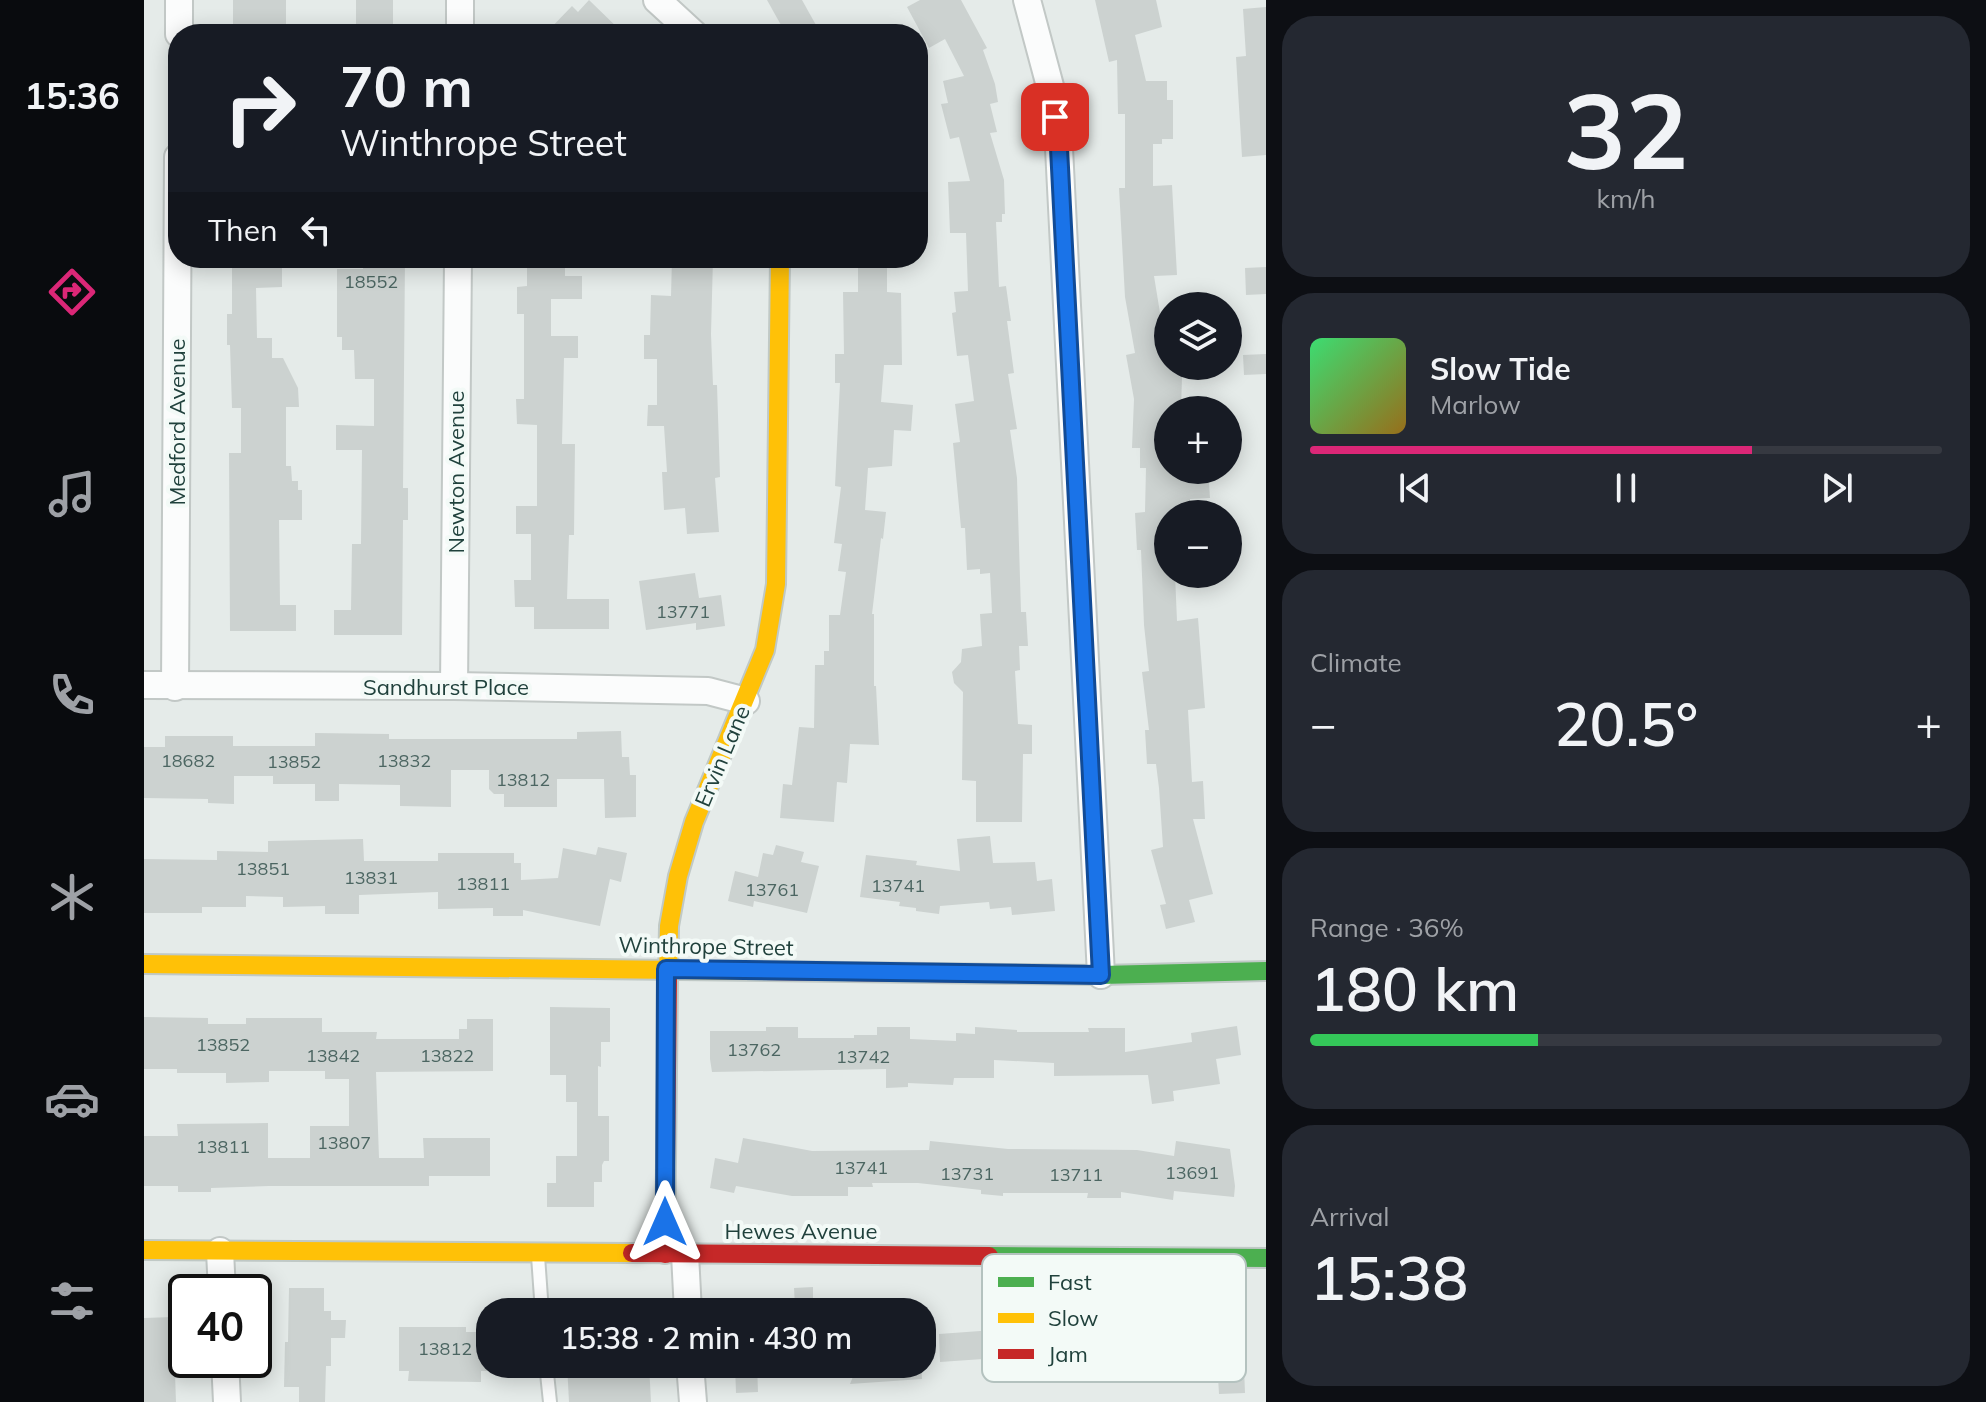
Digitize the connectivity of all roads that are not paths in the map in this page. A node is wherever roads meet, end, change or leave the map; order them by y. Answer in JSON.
{"nodes":[{"id":1,"x":179,"y":0,"type":"edge"},
{"id":2,"x":460,"y":0,"type":"edge"},
{"id":3,"x":657,"y":0,"type":"edge"},
{"id":4,"x":1027,"y":0,"type":"edge"},
{"id":5,"x":179,"y":24,"type":"edge"},
{"id":6,"x":460,"y":24,"type":"edge"},
{"id":7,"x":683,"y":24,"type":"edge"},
{"id":8,"x":177,"y":268,"type":"edge"},
{"id":9,"x":458,"y":268,"type":"edge"},
{"id":10,"x":780,"y":268,"type":"edge"},
{"id":11,"x":144,"y":685,"type":"edge"},
{"id":12,"x":454,"y":686,"type":"junction"},
{"id":13,"x":175,"y":687,"type":"junction"},
{"id":14,"x":746,"y":701,"type":"junction"},
{"id":15,"x":144,"y":964,"type":"edge"},
{"id":16,"x":666,"y":969,"type":"junction"},
{"id":17,"x":1266,"y":971,"type":"edge"},
{"id":18,"x":1101,"y":975,"type":"junction"},
{"id":19,"x":144,"y":1250,"type":"edge"},
{"id":20,"x":220,"y":1251,"type":"junction"},
{"id":21,"x":537,"y":1253,"type":"junction"},
{"id":22,"x":675,"y":1254,"type":"junction"},
{"id":23,"x":982,"y":1256,"type":"edge"},
{"id":24,"x":1246,"y":1258,"type":"edge"},
{"id":25,"x":1266,"y":1258,"type":"edge"},
{"id":26,"x":221,"y":1274,"type":"edge"},
{"id":27,"x":541,"y":1298,"type":"edge"},
{"id":28,"x":685,"y":1298,"type":"edge"},
{"id":29,"x":226,"y":1378,"type":"edge"},
{"id":30,"x":547,"y":1378,"type":"edge"},
{"id":31,"x":691,"y":1378,"type":"edge"},
{"id":32,"x":227,"y":1402,"type":"edge"},
{"id":33,"x":550,"y":1402,"type":"edge"},
{"id":34,"x":693,"y":1402,"type":"edge"}],
"edges":[{"from":1,"to":5,"type":"street"},
{"from":2,"to":6,"type":"street"},
{"from":3,"to":7,"type":"street"},
{"from":4,"to":18,"type":"street"},
{"from":8,"to":13,"type":"street","name":"Medford Avenue"},
{"from":9,"to":12,"type":"street","name":"Newton Avenue"},
{"from":10,"to":14,"type":"street","name":"Ervin Lane"},
{"from":11,"to":13,"type":"street","name":"Sandhurst Place"},
{"from":12,"to":13,"type":"street","name":"Sandhurst Place"},
{"from":12,"to":14,"type":"street","name":"Sandhurst Place"},
{"from":14,"to":16,"type":"street","name":"Ervin Lane"},
{"from":15,"to":16,"type":"street","name":"Winthrope Street"},
{"from":16,"to":18,"type":"street","name":"Winthrope Street"},
{"from":16,"to":22,"type":"street","name":"Ervin Lane"},
{"from":17,"to":18,"type":"street","name":"Winthrope Street"},
{"from":19,"to":20,"type":"street","name":"Hewes Avenue"},
{"from":20,"to":21,"type":"street","name":"Hewes Avenue"},
{"from":20,"to":26,"type":"street"},
{"from":21,"to":22,"type":"street","name":"Hewes Avenue"},
{"from":21,"to":27,"type":"lane"},
{"from":22,"to":23,"type":"street","name":"Hewes Avenue"},
{"from":22,"to":28,"type":"street","name":"Ervin Lane"},
{"from":24,"to":25,"type":"street","name":"Hewes Avenue"},
{"from":29,"to":32,"type":"street"},
{"from":30,"to":33,"type":"lane"},
{"from":31,"to":34,"type":"street"}]}
